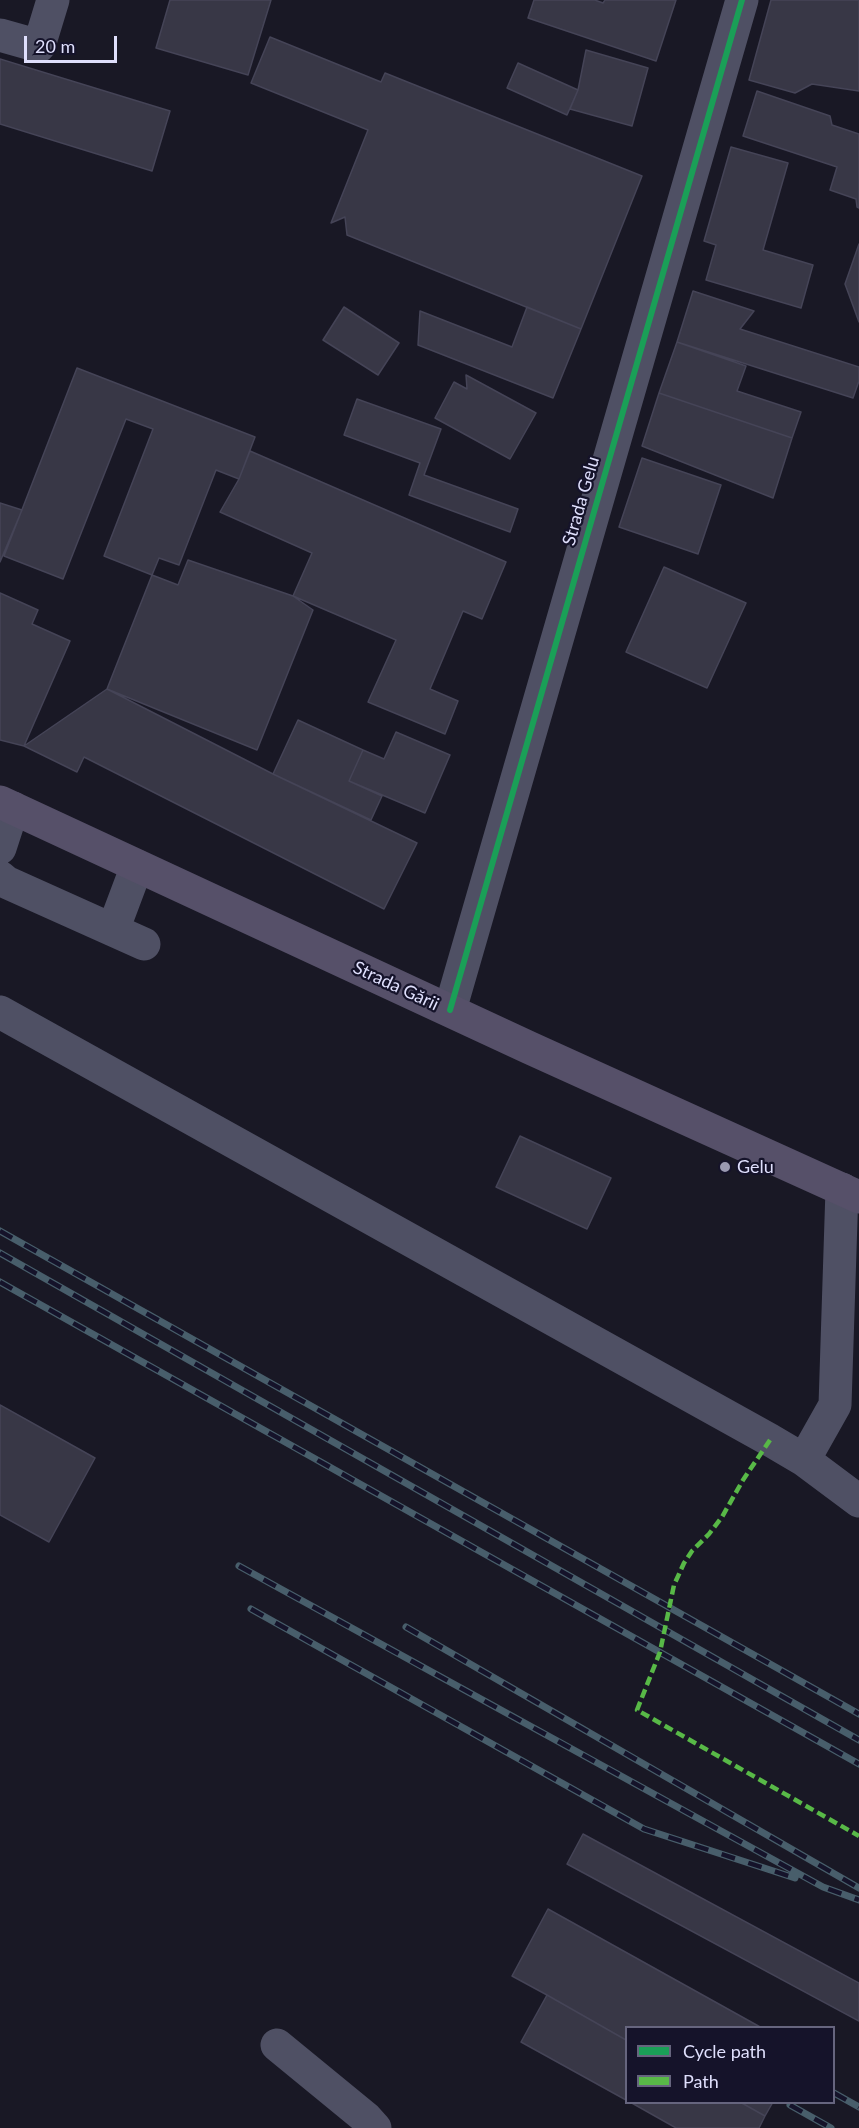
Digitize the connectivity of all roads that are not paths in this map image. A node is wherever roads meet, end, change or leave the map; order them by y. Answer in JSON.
{"nodes":[{"id":1,"x":53,"y":0,"type":"edge"},
{"id":2,"x":742,"y":0,"type":"edge"},
{"id":3,"x":0,"y":35,"type":"edge"},
{"id":4,"x":7,"y":805,"type":"edge"},
{"id":5,"x":0,"y":848,"type":"edge"},
{"id":6,"x":137,"y":866,"type":"junction"},
{"id":7,"x":0,"y":877,"type":"edge"},
{"id":8,"x":113,"y":930,"type":"junction"},
{"id":9,"x":144,"y":944,"type":"dead end"},
{"id":10,"x":450,"y":1010,"type":"junction"},
{"id":11,"x":0,"y":1012,"type":"edge"},
{"id":12,"x":851,"y":1193,"type":"edge"},
{"id":13,"x":847,"y":1412,"type":"edge"},
{"id":14,"x":804,"y":1460,"type":"junction"},
{"id":15,"x":859,"y":1501,"type":"edge"},
{"id":16,"x":277,"y":2045,"type":"dead end"},
{"id":17,"x":375,"y":2128,"type":"edge"}],
"edges":[{"from":1,"to":3,"type":"street"},
{"from":2,"to":10,"type":"street","name":"Strada Gelu"},
{"from":4,"to":5,"type":"street"},
{"from":4,"to":6,"type":"main road","name":"Strada Gării"},
{"from":6,"to":8,"type":"street"},
{"from":6,"to":10,"type":"main road","name":"Strada Gării"},
{"from":7,"to":8,"type":"street"},
{"from":8,"to":9,"type":"street"},
{"from":10,"to":12,"type":"main road","name":"Strada Gării"},
{"from":11,"to":14,"type":"street"},
{"from":12,"to":13,"type":"street"},
{"from":13,"to":14,"type":"street"},
{"from":14,"to":15,"type":"street"},
{"from":16,"to":17,"type":"street"}]}
